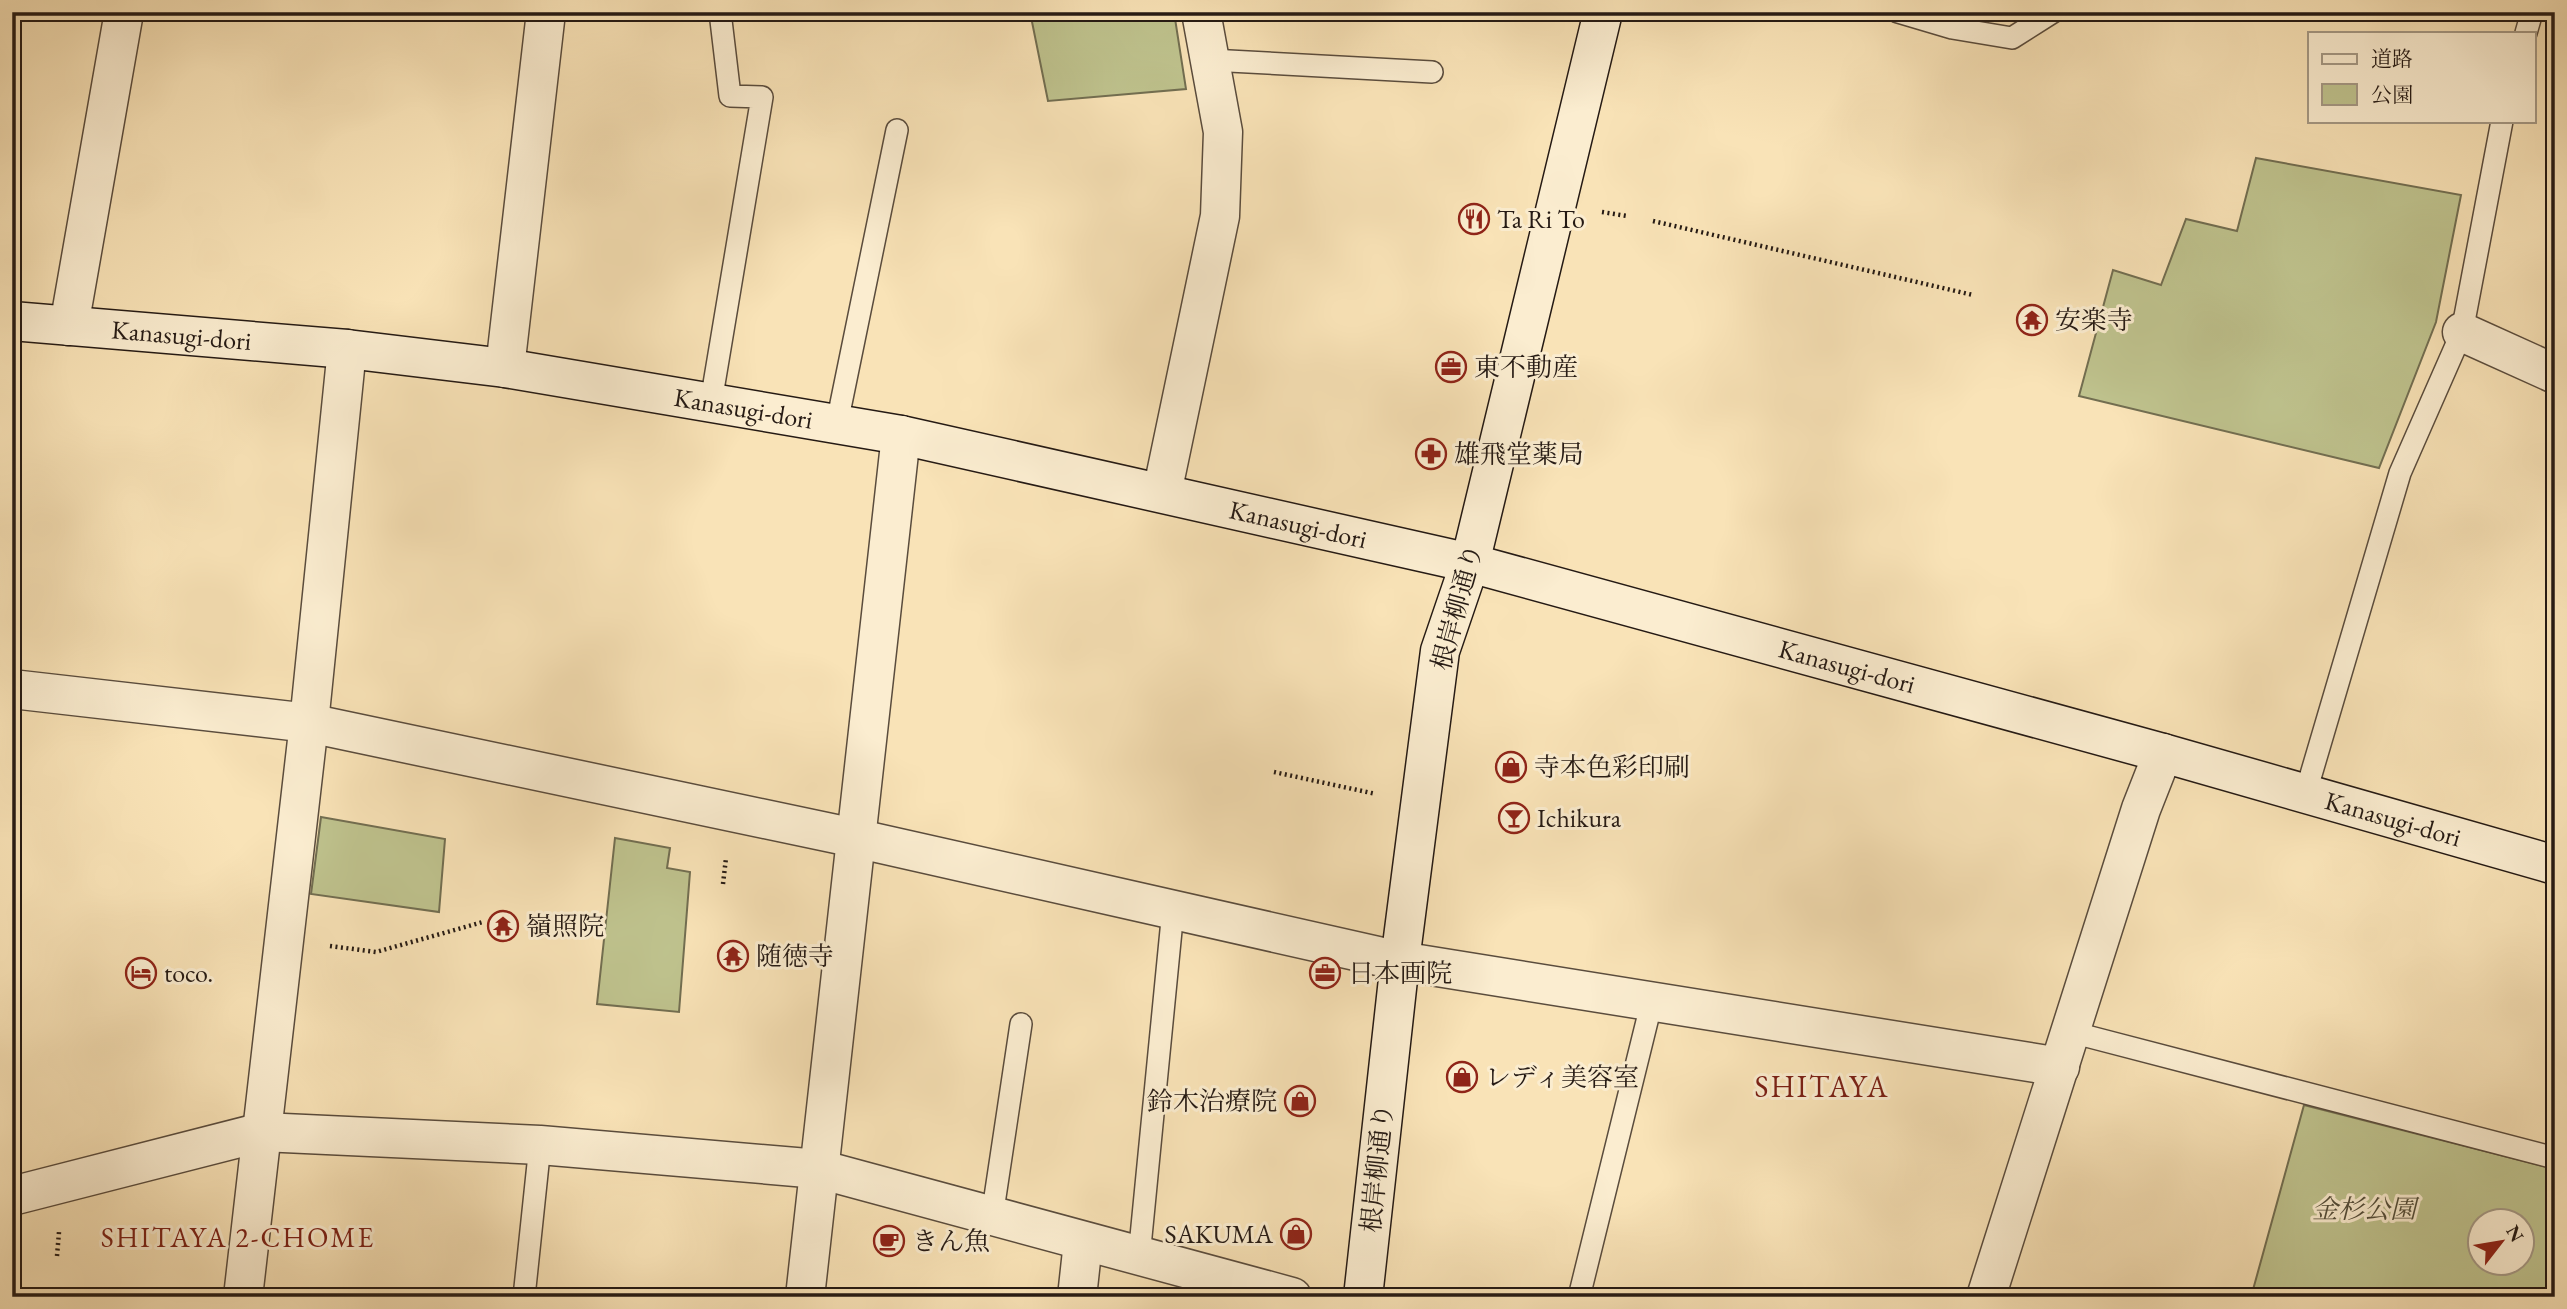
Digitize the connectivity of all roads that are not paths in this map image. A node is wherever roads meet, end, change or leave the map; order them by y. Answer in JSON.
{"nodes":[{"id":1,"x":124,"y":12,"type":"edge"},
{"id":2,"x":546,"y":12,"type":"edge"},
{"id":3,"x":720,"y":12,"type":"edge"},
{"id":4,"x":1201,"y":12,"type":"edge"},
{"id":5,"x":1603,"y":12,"type":"edge"},
{"id":6,"x":1898,"y":12,"type":"edge"},
{"id":7,"x":2053,"y":12,"type":"edge"},
{"id":8,"x":2532,"y":12,"type":"edge"},
{"id":9,"x":2526,"y":32,"type":"edge"},
{"id":10,"x":1210,"y":60,"type":"junction"},
{"id":11,"x":1432,"y":72,"type":"dead end"},
{"id":12,"x":2502,"y":122,"type":"edge"},
{"id":13,"x":897,"y":130,"type":"dead end"},
{"id":14,"x":12,"y":321,"type":"edge"},
{"id":15,"x":69,"y":326,"type":"junction"},
{"id":16,"x":2462,"y":332,"type":"junction"},
{"id":17,"x":346,"y":349,"type":"junction"},
{"id":18,"x":505,"y":368,"type":"junction"},
{"id":19,"x":2555,"y":374,"type":"edge"},
{"id":20,"x":710,"y":402,"type":"junction"},
{"id":21,"x":837,"y":423,"type":"junction"},
{"id":22,"x":901,"y":435,"type":"junction"},
{"id":23,"x":1162,"y":493,"type":"junction"},
{"id":24,"x":1470,"y":564,"type":"junction"},
{"id":25,"x":12,"y":689,"type":"edge"},
{"id":26,"x":309,"y":723,"type":"junction"},
{"id":27,"x":2163,"y":753,"type":"junction"},
{"id":28,"x":2305,"y":794,"type":"junction"},
{"id":29,"x":855,"y":838,"type":"junction"},
{"id":30,"x":2555,"y":864,"type":"edge"},
{"id":31,"x":1173,"y":910,"type":"junction"},
{"id":32,"x":1400,"y":961,"type":"junction"},
{"id":33,"x":1652,"y":1001,"type":"junction"},
{"id":34,"x":1021,"y":1024,"type":"dead end"},
{"id":35,"x":2065,"y":1049,"type":"junction"},
{"id":36,"x":262,"y":1132,"type":"junction"},
{"id":37,"x":540,"y":1145,"type":"junction"},
{"id":38,"x":2555,"y":1158,"type":"edge"},
{"id":39,"x":819,"y":1169,"type":"junction"},
{"id":40,"x":12,"y":1196,"type":"edge"},
{"id":41,"x":992,"y":1217,"type":"junction"},
{"id":42,"x":1083,"y":1242,"type":"junction"},
{"id":43,"x":1139,"y":1256,"type":"junction"},
{"id":44,"x":243,"y":1297,"type":"edge"},
{"id":45,"x":524,"y":1297,"type":"edge"},
{"id":46,"x":805,"y":1297,"type":"edge"},
{"id":47,"x":1077,"y":1297,"type":"edge"},
{"id":48,"x":1292,"y":1297,"type":"edge"},
{"id":49,"x":1363,"y":1297,"type":"edge"},
{"id":50,"x":1579,"y":1297,"type":"edge"},
{"id":51,"x":1986,"y":1297,"type":"edge"}],
"edges":[{"from":1,"to":15,"type":"street"},
{"from":2,"to":18,"type":"street"},
{"from":3,"to":20,"type":"lane"},
{"from":4,"to":10,"type":"street"},
{"from":5,"to":24,"type":"street","name":"根岸柳通り"},
{"from":6,"to":7,"type":"lane"},
{"from":8,"to":9,"type":"lane"},
{"from":10,"to":11,"type":"lane"},
{"from":10,"to":23,"type":"street"},
{"from":12,"to":16,"type":"lane"},
{"from":13,"to":21,"type":"lane"},
{"from":14,"to":15,"type":"street","name":"Kanasugi-dori"},
{"from":15,"to":17,"type":"street","name":"Kanasugi-dori"},
{"from":16,"to":19,"type":"street"},
{"from":16,"to":28,"type":"lane"},
{"from":17,"to":18,"type":"street","name":"Kanasugi-dori"},
{"from":17,"to":26,"type":"street"},
{"from":18,"to":20,"type":"street","name":"Kanasugi-dori"},
{"from":20,"to":21,"type":"street","name":"Kanasugi-dori"},
{"from":21,"to":22,"type":"street","name":"Kanasugi-dori"},
{"from":22,"to":23,"type":"street","name":"Kanasugi-dori"},
{"from":22,"to":29,"type":"street"},
{"from":23,"to":24,"type":"street","name":"Kanasugi-dori"},
{"from":24,"to":27,"type":"street","name":"Kanasugi-dori"},
{"from":24,"to":32,"type":"street","name":"根岸柳通り"},
{"from":25,"to":26,"type":"street"},
{"from":26,"to":29,"type":"street"},
{"from":26,"to":36,"type":"street"},
{"from":27,"to":28,"type":"street","name":"Kanasugi-dori"},
{"from":27,"to":35,"type":"street"},
{"from":28,"to":30,"type":"street","name":"Kanasugi-dori"},
{"from":29,"to":31,"type":"street"},
{"from":29,"to":39,"type":"street"},
{"from":31,"to":32,"type":"street"},
{"from":31,"to":43,"type":"lane"},
{"from":32,"to":33,"type":"street"},
{"from":32,"to":49,"type":"street","name":"根岸柳通り"},
{"from":33,"to":35,"type":"street"},
{"from":33,"to":50,"type":"lane"},
{"from":34,"to":41,"type":"lane"},
{"from":35,"to":38,"type":"lane"},
{"from":35,"to":51,"type":"street"},
{"from":36,"to":37,"type":"street"},
{"from":36,"to":40,"type":"street"},
{"from":36,"to":44,"type":"street"},
{"from":37,"to":39,"type":"street"},
{"from":37,"to":45,"type":"lane"},
{"from":39,"to":41,"type":"street"},
{"from":39,"to":46,"type":"street"},
{"from":41,"to":42,"type":"street"},
{"from":42,"to":43,"type":"street"},
{"from":42,"to":47,"type":"street"},
{"from":43,"to":48,"type":"street"}]}
